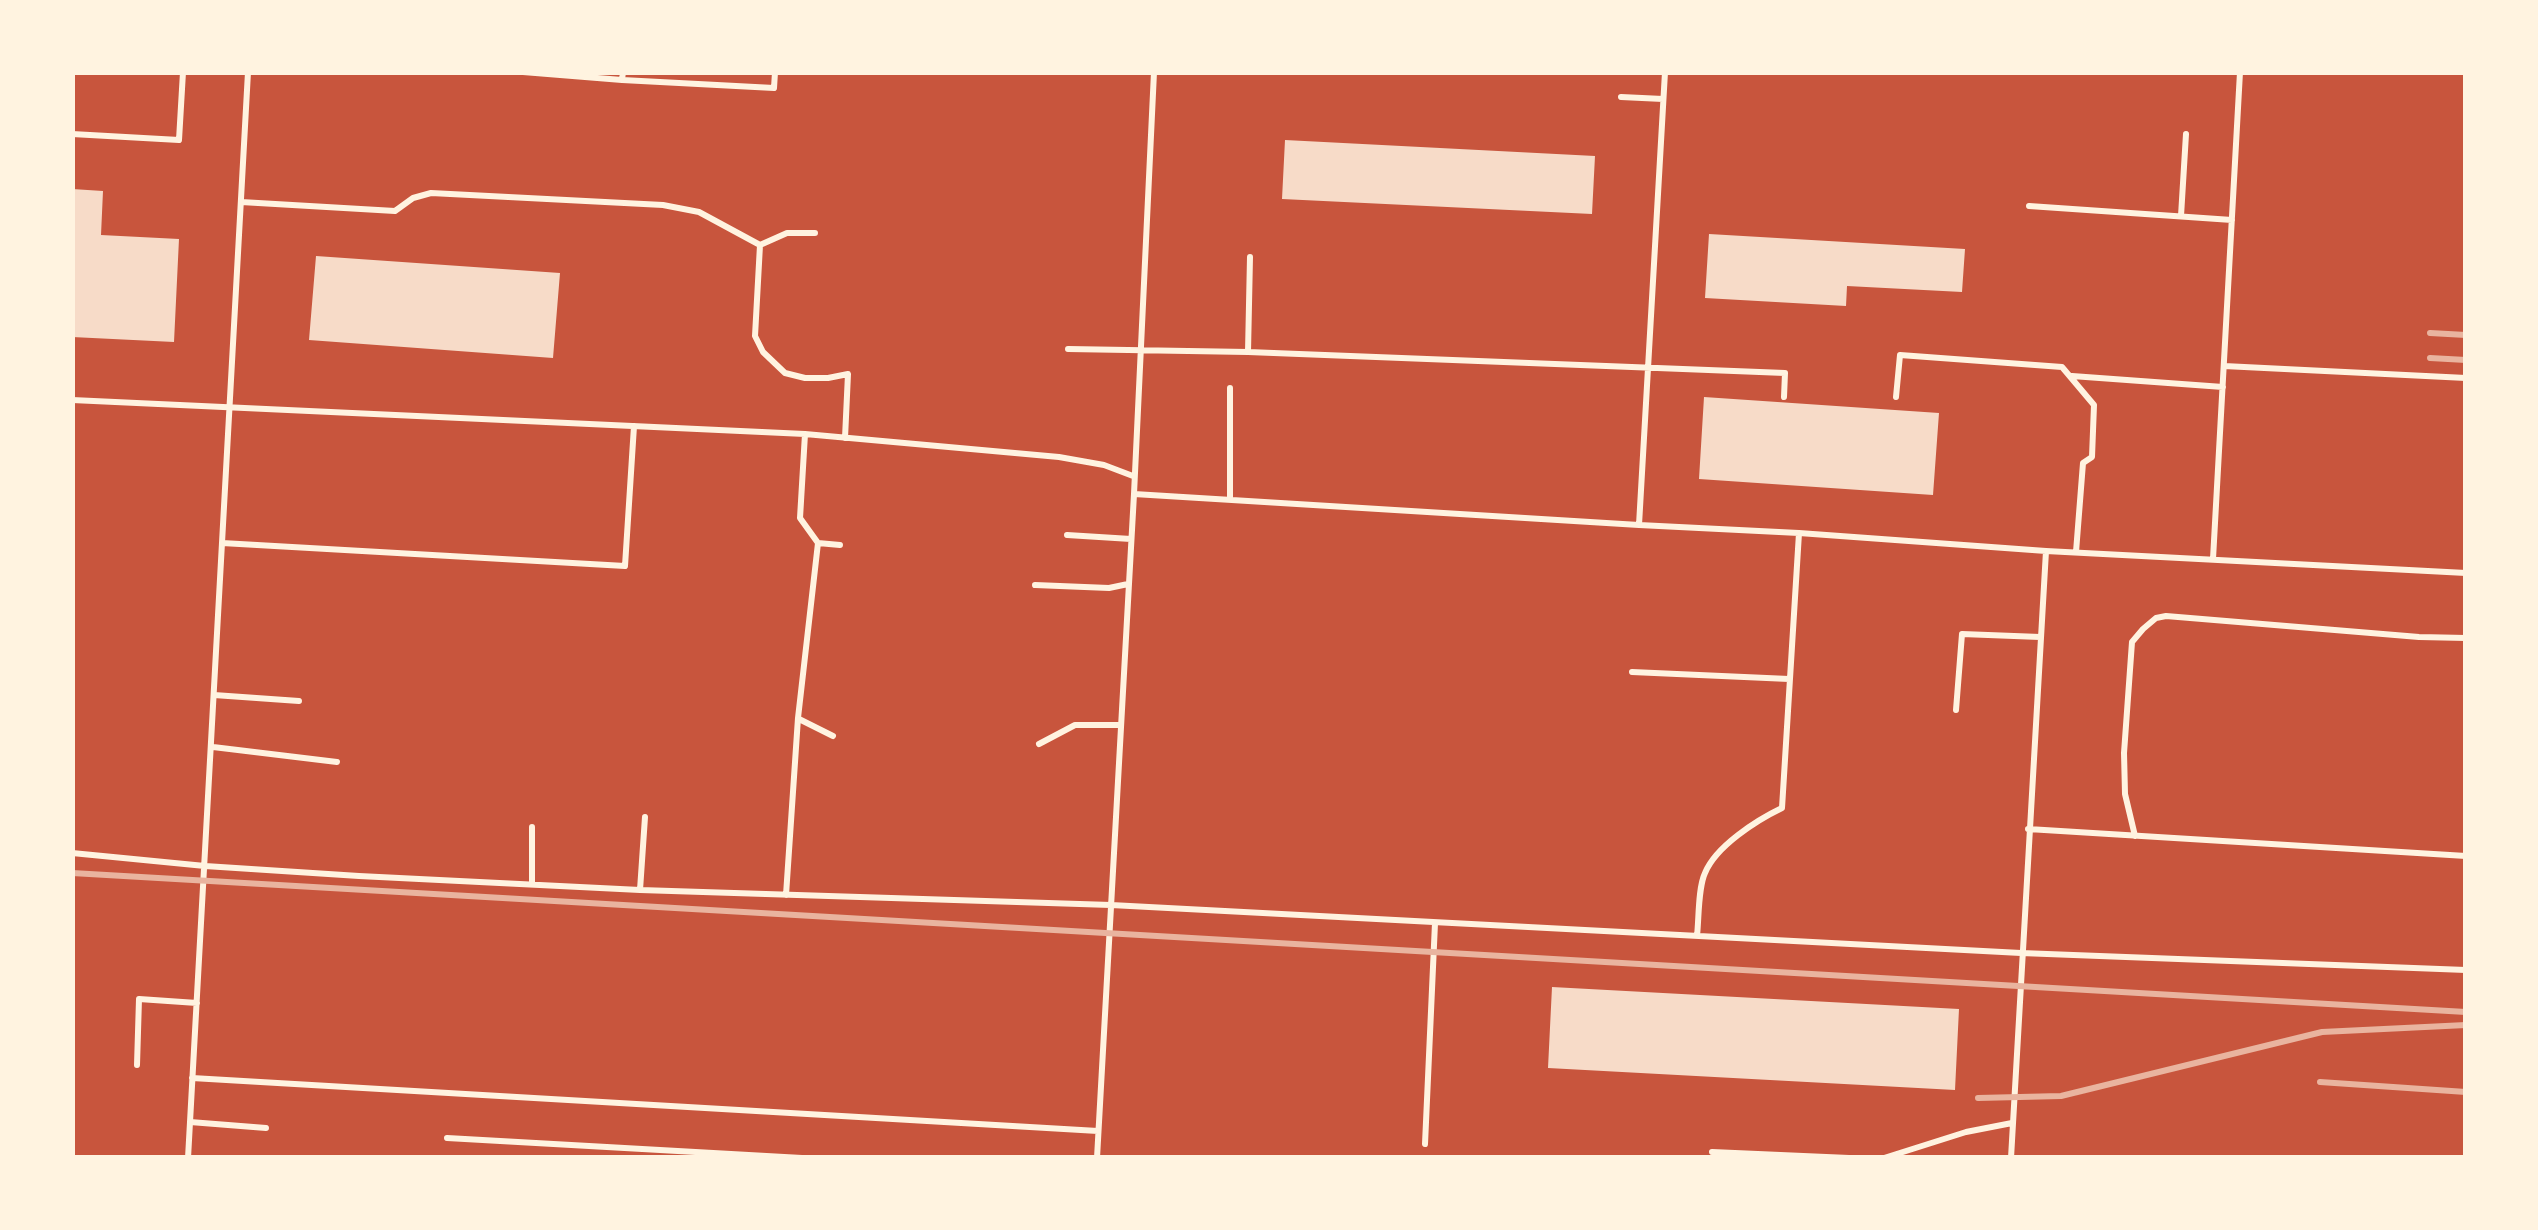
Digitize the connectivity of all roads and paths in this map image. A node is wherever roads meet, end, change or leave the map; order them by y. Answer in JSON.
{"nodes":[{"id":1,"x":182,"y":72,"type":"edge"},
{"id":2,"x":248,"y":72,"type":"edge"},
{"id":3,"x":522,"y":72,"type":"edge"},
{"id":4,"x":775,"y":72,"type":"edge"},
{"id":5,"x":1154,"y":72,"type":"edge"},
{"id":6,"x":1665,"y":72,"type":"edge"},
{"id":7,"x":2240,"y":72,"type":"edge"},
{"id":8,"x":622,"y":76,"type":"edge"},
{"id":9,"x":1621,"y":97,"type":"dead end"},
{"id":10,"x":1664,"y":99,"type":"junction"},
{"id":11,"x":72,"y":134,"type":"edge"},
{"id":12,"x":2186,"y":134,"type":"dead end"},
{"id":13,"x":241,"y":202,"type":"junction"},
{"id":14,"x":2028,"y":206,"type":"dead end"},
{"id":15,"x":2181,"y":216,"type":"junction"},
{"id":16,"x":2232,"y":220,"type":"junction"},
{"id":17,"x":815,"y":233,"type":"dead end"},
{"id":18,"x":760,"y":245,"type":"junction"},
{"id":19,"x":1250,"y":257,"type":"dead end"},
{"id":20,"x":1068,"y":349,"type":"dead end"},
{"id":21,"x":1139,"y":350,"type":"junction"},
{"id":22,"x":1248,"y":352,"type":"junction"},
{"id":23,"x":1648,"y":366,"type":"junction"},
{"id":24,"x":2224,"y":366,"type":"junction"},
{"id":25,"x":2072,"y":376,"type":"junction"},
{"id":26,"x":2466,"y":378,"type":"edge"},
{"id":27,"x":2223,"y":387,"type":"junction"},
{"id":28,"x":1230,"y":388,"type":"dead end"},
{"id":29,"x":1784,"y":397,"type":"dead end"},
{"id":30,"x":1896,"y":397,"type":"dead end"},
{"id":31,"x":72,"y":400,"type":"edge"},
{"id":32,"x":230,"y":408,"type":"junction"},
{"id":33,"x":634,"y":426,"type":"junction"},
{"id":34,"x":805,"y":434,"type":"junction"},
{"id":35,"x":845,"y":438,"type":"junction"},
{"id":36,"x":1134,"y":476,"type":"junction"},
{"id":37,"x":1134,"y":494,"type":"junction"},
{"id":38,"x":1230,"y":499,"type":"junction"},
{"id":39,"x":1639,"y":526,"type":"junction"},
{"id":40,"x":1799,"y":533,"type":"junction"},
{"id":41,"x":1067,"y":535,"type":"dead end"},
{"id":42,"x":1131,"y":539,"type":"junction"},
{"id":43,"x":222,"y":543,"type":"junction"},
{"id":44,"x":818,"y":543,"type":"junction"},
{"id":45,"x":840,"y":545,"type":"dead end"},
{"id":46,"x":2046,"y":550,"type":"junction"},
{"id":47,"x":2076,"y":552,"type":"junction"},
{"id":48,"x":2213,"y":560,"type":"junction"},
{"id":49,"x":2466,"y":573,"type":"edge"},
{"id":50,"x":1129,"y":584,"type":"junction"},
{"id":51,"x":1035,"y":585,"type":"dead end"},
{"id":52,"x":2040,"y":637,"type":"junction"},
{"id":53,"x":2466,"y":638,"type":"edge"},
{"id":54,"x":1632,"y":672,"type":"dead end"},
{"id":55,"x":1788,"y":679,"type":"junction"},
{"id":56,"x":214,"y":695,"type":"junction"},
{"id":57,"x":300,"y":701,"type":"dead end"},
{"id":58,"x":1956,"y":710,"type":"dead end"},
{"id":59,"x":798,"y":718,"type":"junction"},
{"id":60,"x":1121,"y":725,"type":"junction"},
{"id":61,"x":833,"y":736,"type":"dead end"},
{"id":62,"x":1039,"y":744,"type":"dead end"},
{"id":63,"x":213,"y":746,"type":"junction"},
{"id":64,"x":337,"y":762,"type":"dead end"},
{"id":65,"x":645,"y":817,"type":"dead end"},
{"id":66,"x":532,"y":827,"type":"dead end"},
{"id":67,"x":2028,"y":829,"type":"junction"},
{"id":68,"x":2136,"y":836,"type":"junction"},
{"id":69,"x":72,"y":853,"type":"edge"},
{"id":70,"x":2466,"y":856,"type":"edge"},
{"id":71,"x":205,"y":866,"type":"junction"},
{"id":72,"x":532,"y":884,"type":"junction"},
{"id":73,"x":640,"y":890,"type":"junction"},
{"id":74,"x":786,"y":894,"type":"junction"},
{"id":75,"x":1111,"y":905,"type":"junction"},
{"id":76,"x":1435,"y":923,"type":"junction"},
{"id":77,"x":1697,"y":936,"type":"junction"},
{"id":78,"x":2021,"y":953,"type":"junction"},
{"id":79,"x":2466,"y":970,"type":"edge"},
{"id":80,"x":197,"y":1003,"type":"junction"},
{"id":81,"x":137,"y":1064,"type":"dead end"},
{"id":82,"x":192,"y":1078,"type":"junction"},
{"id":83,"x":190,"y":1122,"type":"junction"},
{"id":84,"x":2012,"y":1123,"type":"junction"},
{"id":85,"x":266,"y":1128,"type":"dead end"},
{"id":86,"x":1098,"y":1131,"type":"junction"},
{"id":87,"x":447,"y":1138,"type":"dead end"},
{"id":88,"x":1425,"y":1144,"type":"dead end"},
{"id":89,"x":1712,"y":1152,"type":"dead end"},
{"id":90,"x":188,"y":1158,"type":"edge"},
{"id":91,"x":802,"y":1158,"type":"edge"},
{"id":92,"x":1097,"y":1158,"type":"edge"},
{"id":93,"x":1849,"y":1158,"type":"edge"},
{"id":94,"x":1884,"y":1158,"type":"edge"},
{"id":95,"x":2010,"y":1158,"type":"edge"}],
"edges":[{"from":1,"to":11,"type":"lane"},
{"from":2,"to":13,"type":"lane"},
{"from":3,"to":8,"type":"lane"},
{"from":4,"to":8,"type":"lane"},
{"from":5,"to":21,"type":"lane"},
{"from":6,"to":10,"type":"lane"},
{"from":7,"to":16,"type":"lane"},
{"from":9,"to":10,"type":"lane"},
{"from":10,"to":23,"type":"lane"},
{"from":12,"to":15,"type":"lane"},
{"from":13,"to":18,"type":"lane"},
{"from":13,"to":32,"type":"lane"},
{"from":14,"to":15,"type":"lane"},
{"from":15,"to":16,"type":"lane"},
{"from":16,"to":24,"type":"lane"},
{"from":17,"to":18,"type":"lane"},
{"from":18,"to":35,"type":"lane"},
{"from":19,"to":22,"type":"lane"},
{"from":20,"to":21,"type":"lane"},
{"from":21,"to":22,"type":"lane"},
{"from":21,"to":36,"type":"lane"},
{"from":22,"to":23,"type":"lane"},
{"from":23,"to":29,"type":"lane"},
{"from":23,"to":39,"type":"lane"},
{"from":24,"to":26,"type":"lane"},
{"from":24,"to":27,"type":"lane"},
{"from":25,"to":27,"type":"lane"},
{"from":25,"to":30,"type":"lane"},
{"from":25,"to":47,"type":"lane"},
{"from":27,"to":48,"type":"lane"},
{"from":28,"to":38,"type":"lane"},
{"from":31,"to":32,"type":"lane"},
{"from":32,"to":33,"type":"lane"},
{"from":32,"to":43,"type":"lane"},
{"from":33,"to":34,"type":"lane"},
{"from":33,"to":43,"type":"lane"},
{"from":34,"to":35,"type":"lane"},
{"from":34,"to":44,"type":"lane"},
{"from":35,"to":36,"type":"lane"},
{"from":36,"to":37,"type":"lane"},
{"from":37,"to":38,"type":"lane"},
{"from":37,"to":42,"type":"lane"},
{"from":38,"to":39,"type":"lane"},
{"from":39,"to":40,"type":"lane"},
{"from":40,"to":46,"type":"lane"},
{"from":40,"to":55,"type":"lane"},
{"from":41,"to":42,"type":"lane"},
{"from":42,"to":50,"type":"lane"},
{"from":43,"to":56,"type":"lane"},
{"from":44,"to":45,"type":"lane"},
{"from":44,"to":59,"type":"lane"},
{"from":46,"to":47,"type":"lane"},
{"from":46,"to":52,"type":"lane"},
{"from":47,"to":48,"type":"lane"},
{"from":48,"to":49,"type":"lane"},
{"from":50,"to":51,"type":"lane"},
{"from":50,"to":60,"type":"lane"},
{"from":52,"to":58,"type":"lane"},
{"from":52,"to":67,"type":"lane"},
{"from":53,"to":68,"type":"lane"},
{"from":54,"to":55,"type":"lane"},
{"from":55,"to":77,"type":"lane"},
{"from":56,"to":57,"type":"lane"},
{"from":56,"to":63,"type":"lane"},
{"from":59,"to":61,"type":"lane"},
{"from":59,"to":74,"type":"lane"},
{"from":60,"to":62,"type":"lane"},
{"from":60,"to":75,"type":"lane"},
{"from":63,"to":64,"type":"lane"},
{"from":63,"to":71,"type":"lane"},
{"from":65,"to":73,"type":"lane"},
{"from":66,"to":72,"type":"lane"},
{"from":67,"to":68,"type":"lane"},
{"from":67,"to":78,"type":"lane"},
{"from":68,"to":70,"type":"lane"},
{"from":69,"to":71,"type":"lane"},
{"from":71,"to":72,"type":"lane"},
{"from":71,"to":80,"type":"lane"},
{"from":72,"to":73,"type":"lane"},
{"from":73,"to":74,"type":"lane"},
{"from":74,"to":75,"type":"lane"},
{"from":75,"to":76,"type":"lane"},
{"from":75,"to":86,"type":"lane"},
{"from":76,"to":77,"type":"lane"},
{"from":76,"to":88,"type":"lane"},
{"from":77,"to":78,"type":"lane"},
{"from":78,"to":79,"type":"lane"},
{"from":78,"to":84,"type":"lane"},
{"from":80,"to":81,"type":"lane"},
{"from":80,"to":82,"type":"lane"},
{"from":82,"to":83,"type":"lane"},
{"from":82,"to":86,"type":"lane"},
{"from":83,"to":85,"type":"lane"},
{"from":83,"to":90,"type":"lane"},
{"from":84,"to":94,"type":"lane"},
{"from":84,"to":95,"type":"lane"},
{"from":86,"to":92,"type":"lane"},
{"from":87,"to":91,"type":"lane"},
{"from":89,"to":93,"type":"lane"}]}
